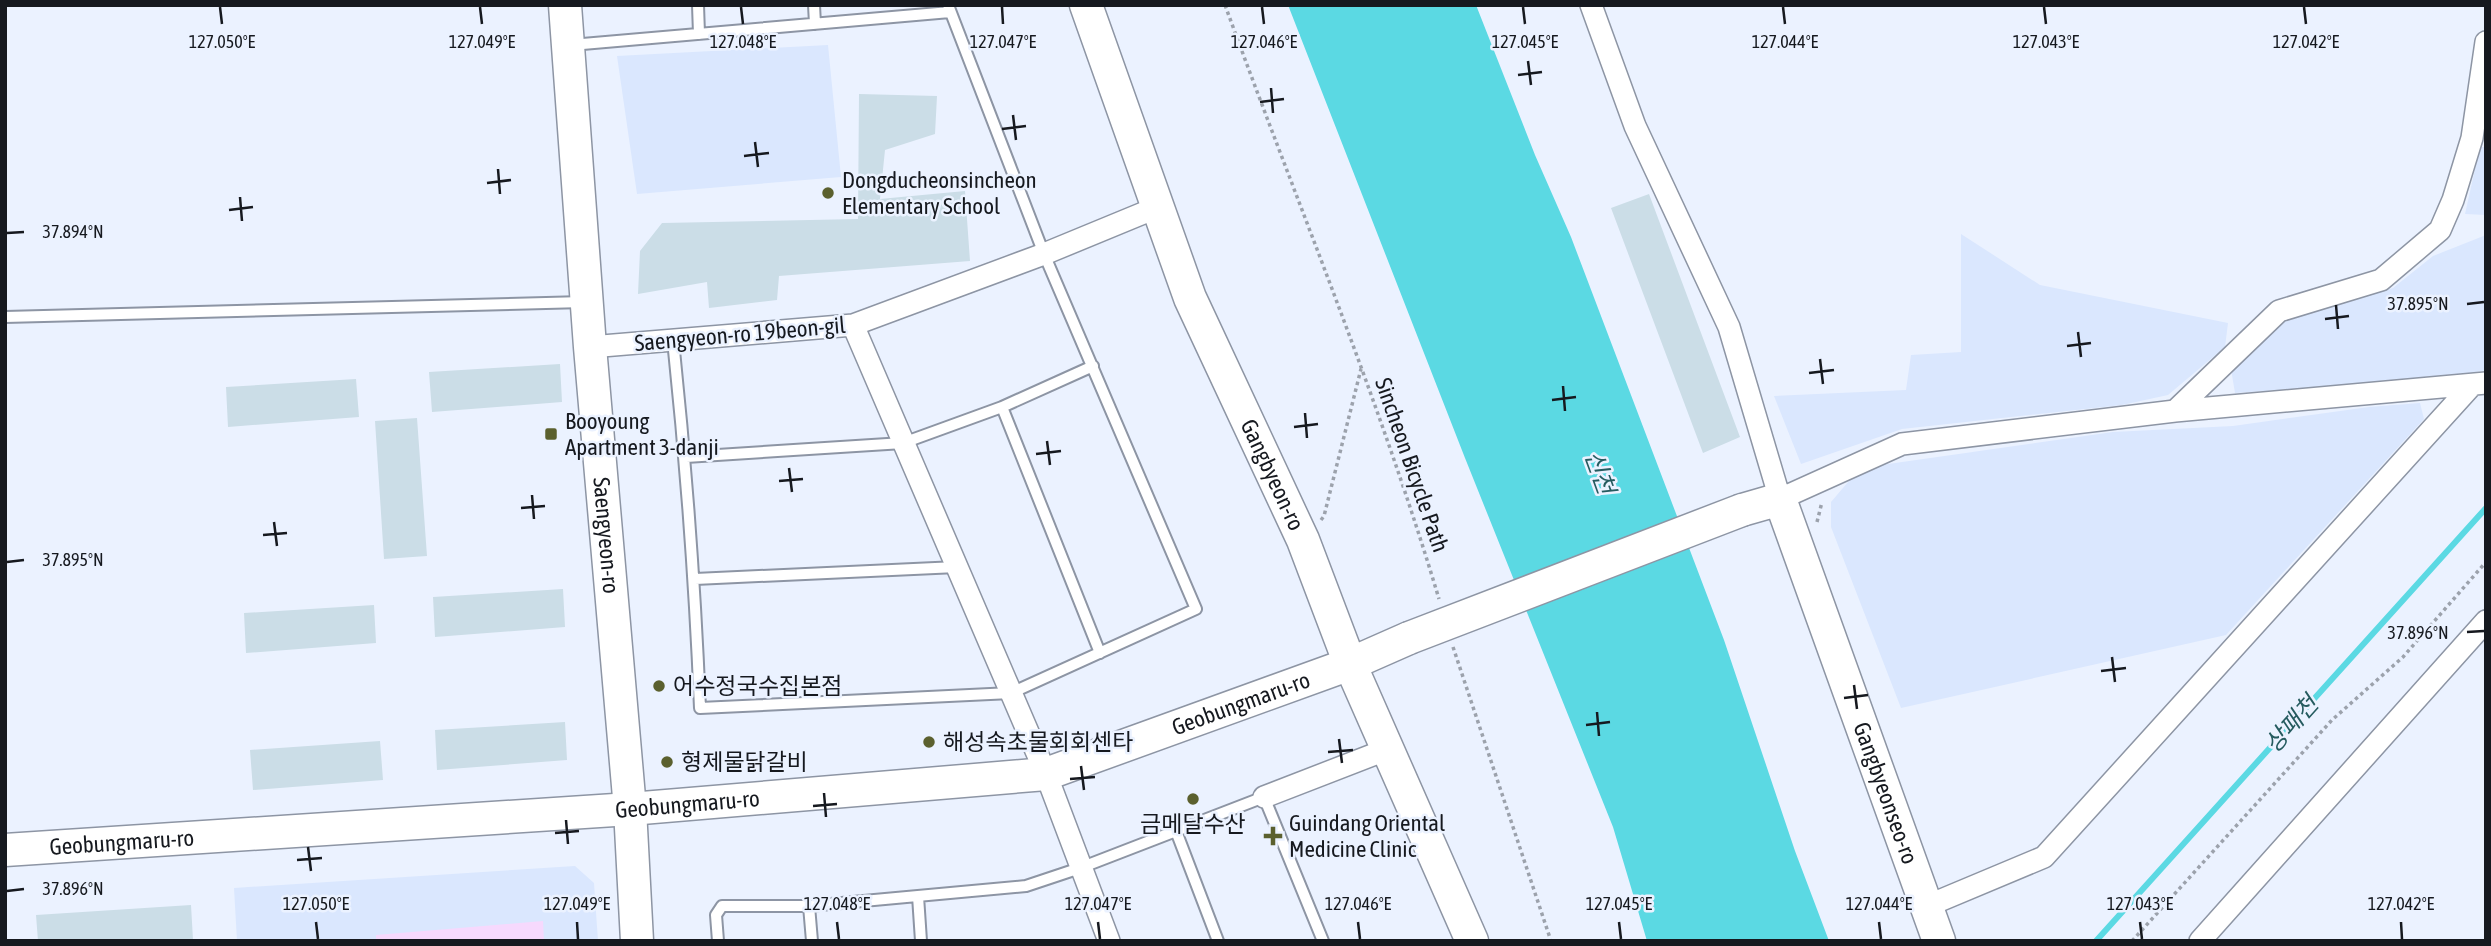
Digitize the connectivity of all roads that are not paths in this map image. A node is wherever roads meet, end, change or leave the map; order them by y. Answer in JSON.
{"nodes":[{"id":1,"x":565,"y":5,"type":"edge"},
{"id":2,"x":698,"y":5,"type":"edge"},
{"id":3,"x":814,"y":5,"type":"edge"},
{"id":4,"x":1086,"y":5,"type":"edge"},
{"id":5,"x":1591,"y":5,"type":"edge"},
{"id":6,"x":949,"y":9,"type":"edge"},
{"id":7,"x":816,"y":24,"type":"junction"},
{"id":8,"x":699,"y":34,"type":"junction"},
{"id":9,"x":2486,"y":41,"type":"edge"},
{"id":10,"x":568,"y":46,"type":"junction"},
{"id":11,"x":1158,"y":207,"type":"junction"},
{"id":12,"x":1044,"y":254,"type":"junction"},
{"id":13,"x":587,"y":302,"type":"junction"},
{"id":14,"x":5,"y":317,"type":"edge"},
{"id":15,"x":853,"y":325,"type":"junction"},
{"id":16,"x":673,"y":340,"type":"junction"},
{"id":17,"x":590,"y":347,"type":"junction"},
{"id":18,"x":1093,"y":366,"type":"junction"},
{"id":19,"x":2479,"y":384,"type":"edge"},
{"id":20,"x":1002,"y":407,"type":"junction"},
{"id":21,"x":2175,"y":411,"type":"junction"},
{"id":22,"x":903,"y":443,"type":"junction"},
{"id":23,"x":686,"y":457,"type":"junction"},
{"id":24,"x":1780,"y":499,"type":"junction"},
{"id":25,"x":957,"y":567,"type":"junction"},
{"id":26,"x":695,"y":579,"type":"junction"},
{"id":27,"x":2486,"y":621,"type":"edge"},
{"id":28,"x":1100,"y":653,"type":"junction"},
{"id":29,"x":1350,"y":664,"type":"junction"},
{"id":30,"x":1012,"y":693,"type":"junction"},
{"id":31,"x":1388,"y":749,"type":"junction"},
{"id":32,"x":1046,"y":774,"type":"junction"},
{"id":33,"x":1264,"y":797,"type":"junction"},
{"id":34,"x":630,"y":809,"type":"junction"},
{"id":35,"x":1175,"y":831,"type":"junction"},
{"id":36,"x":5,"y":850,"type":"edge"},
{"id":37,"x":1080,"y":868,"type":"junction"},
{"id":38,"x":918,"y":895,"type":"junction"},
{"id":39,"x":809,"y":906,"type":"junction"},
{"id":40,"x":1934,"y":925,"type":"edge"},
{"id":41,"x":637,"y":941,"type":"edge"},
{"id":42,"x":718,"y":941,"type":"edge"},
{"id":43,"x":811,"y":941,"type":"edge"},
{"id":44,"x":921,"y":941,"type":"edge"},
{"id":45,"x":1109,"y":941,"type":"edge"},
{"id":46,"x":1218,"y":941,"type":"edge"},
{"id":47,"x":1324,"y":941,"type":"edge"},
{"id":48,"x":1472,"y":941,"type":"edge"},
{"id":49,"x":2200,"y":941,"type":"edge"}],
"edges":[{"from":1,"to":10,"type":"street","name":"Saengyeon-ro"},
{"from":2,"to":8,"type":"lane"},
{"from":3,"to":7,"type":"lane"},
{"from":4,"to":11,"type":"street","name":"Gangbyeon-ro"},
{"from":5,"to":24,"type":"street"},
{"from":6,"to":7,"type":"lane"},
{"from":6,"to":12,"type":"lane"},
{"from":7,"to":8,"type":"lane"},
{"from":8,"to":10,"type":"lane"},
{"from":9,"to":21,"type":"street"},
{"from":10,"to":13,"type":"street","name":"Saengyeon-ro"},
{"from":11,"to":12,"type":"street","name":"Saengyeon-ro 19beon-gil"},
{"from":11,"to":29,"type":"street","name":"Gangbyeon-ro"},
{"from":12,"to":15,"type":"street","name":"Saengyeon-ro 19beon-gil"},
{"from":12,"to":18,"type":"lane"},
{"from":13,"to":14,"type":"lane"},
{"from":13,"to":17,"type":"street","name":"Saengyeon-ro"},
{"from":15,"to":16,"type":"street","name":"Saengyeon-ro 19beon-gil"},
{"from":15,"to":22,"type":"street"},
{"from":16,"to":17,"type":"street","name":"Saengyeon-ro 19beon-gil"},
{"from":16,"to":23,"type":"lane"},
{"from":17,"to":34,"type":"street","name":"Saengyeon-ro"},
{"from":18,"to":20,"type":"lane"},
{"from":18,"to":28,"type":"lane"},
{"from":19,"to":21,"type":"street"},
{"from":19,"to":40,"type":"street"},
{"from":20,"to":22,"type":"lane"},
{"from":20,"to":28,"type":"lane"},
{"from":21,"to":24,"type":"street"},
{"from":22,"to":23,"type":"lane"},
{"from":22,"to":25,"type":"street"},
{"from":23,"to":26,"type":"lane"},
{"from":24,"to":29,"type":"street","name":"Geobungmaru-ro","bridge":true},
{"from":24,"to":40,"type":"street","name":"Gangbyeonseo-ro"},
{"from":25,"to":26,"type":"lane"},
{"from":25,"to":30,"type":"street"},
{"from":26,"to":30,"type":"lane"},
{"from":27,"to":49,"type":"street"},
{"from":28,"to":30,"type":"lane"},
{"from":29,"to":31,"type":"street","name":"Gangbyeon-ro"},
{"from":29,"to":32,"type":"street","name":"Geobungmaru-ro"},
{"from":30,"to":32,"type":"street"},
{"from":31,"to":33,"type":"street"},
{"from":31,"to":48,"type":"street","name":"Gangbyeon-ro"},
{"from":32,"to":34,"type":"street","name":"Geobungmaru-ro"},
{"from":32,"to":37,"type":"street"},
{"from":33,"to":35,"type":"lane"},
{"from":33,"to":47,"type":"lane"},
{"from":34,"to":36,"type":"street","name":"Geobungmaru-ro"},
{"from":34,"to":41,"type":"street","name":"Saengyeon-ro"},
{"from":35,"to":37,"type":"lane"},
{"from":35,"to":46,"type":"lane"},
{"from":37,"to":38,"type":"lane"},
{"from":37,"to":45,"type":"street"},
{"from":38,"to":39,"type":"lane"},
{"from":38,"to":44,"type":"lane"},
{"from":39,"to":42,"type":"lane"},
{"from":39,"to":43,"type":"lane"}]}
